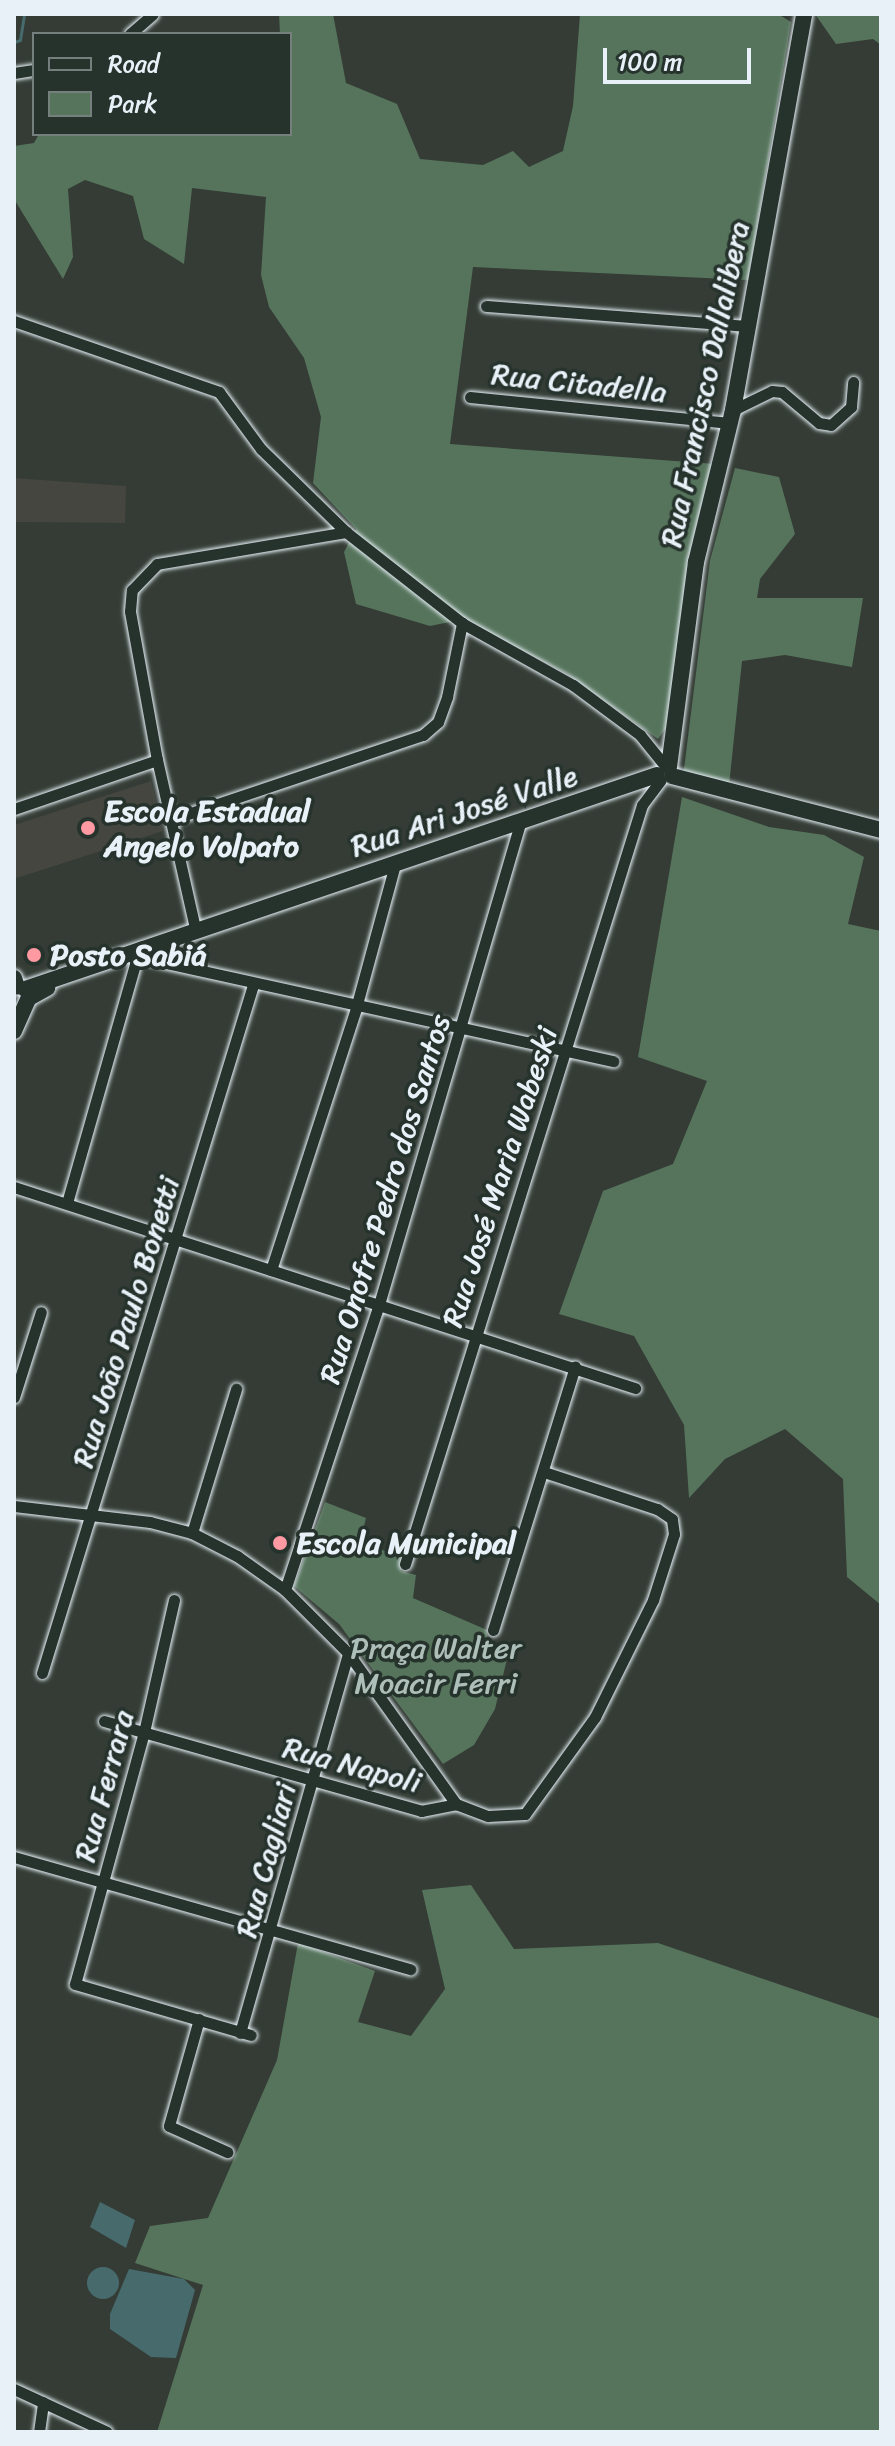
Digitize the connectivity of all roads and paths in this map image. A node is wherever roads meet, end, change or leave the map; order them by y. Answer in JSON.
{"nodes":[{"id":1,"x":153,"y":14,"type":"edge"},
{"id":2,"x":804,"y":14,"type":"edge"},
{"id":3,"x":132,"y":32,"type":"edge"},
{"id":4,"x":486,"y":306,"type":"dead end"},
{"id":5,"x":14,"y":321,"type":"edge"},
{"id":6,"x":748,"y":326,"type":"junction"},
{"id":7,"x":853,"y":382,"type":"dead end"},
{"id":8,"x":470,"y":397,"type":"dead end"},
{"id":9,"x":732,"y":416,"type":"junction"},
{"id":10,"x":346,"y":532,"type":"junction"},
{"id":11,"x":462,"y":623,"type":"junction"},
{"id":12,"x":157,"y":760,"type":"junction"},
{"id":13,"x":665,"y":767,"type":"junction"},
{"id":14,"x":633,"y":786,"type":"junction"},
{"id":15,"x":642,"y":805,"type":"junction"},
{"id":16,"x":14,"y":809,"type":"edge"},
{"id":17,"x":170,"y":820,"type":"junction"},
{"id":18,"x":521,"y":820,"type":"junction"},
{"id":19,"x":881,"y":830,"type":"edge"},
{"id":20,"x":395,"y":864,"type":"junction"},
{"id":21,"x":195,"y":928,"type":"junction"},
{"id":22,"x":133,"y":956,"type":"junction"},
{"id":23,"x":253,"y":985,"type":"junction"},
{"id":24,"x":20,"y":994,"type":"edge"},
{"id":25,"x":356,"y":1008,"type":"junction"},
{"id":26,"x":464,"y":1027,"type":"junction"},
{"id":27,"x":14,"y":1031,"type":"edge"},
{"id":28,"x":567,"y":1047,"type":"junction"},
{"id":29,"x":614,"y":1061,"type":"dead end"},
{"id":30,"x":14,"y":1187,"type":"edge"},
{"id":31,"x":67,"y":1203,"type":"junction"},
{"id":32,"x":178,"y":1238,"type":"junction"},
{"id":33,"x":271,"y":1270,"type":"junction"},
{"id":34,"x":380,"y":1301,"type":"junction"},
{"id":35,"x":41,"y":1312,"type":"dead end"},
{"id":36,"x":476,"y":1333,"type":"junction"},
{"id":37,"x":575,"y":1366,"type":"junction"},
{"id":38,"x":635,"y":1388,"type":"dead end"},
{"id":39,"x":236,"y":1389,"type":"dead end"},
{"id":40,"x":14,"y":1397,"type":"edge"},
{"id":41,"x":544,"y":1472,"type":"junction"},
{"id":42,"x":14,"y":1506,"type":"edge"},
{"id":43,"x":91,"y":1512,"type":"junction"},
{"id":44,"x":192,"y":1533,"type":"junction"},
{"id":45,"x":405,"y":1564,"type":"dead end"},
{"id":46,"x":285,"y":1590,"type":"junction"},
{"id":47,"x":174,"y":1600,"type":"dead end"},
{"id":48,"x":493,"y":1630,"type":"dead end"},
{"id":49,"x":348,"y":1653,"type":"junction"},
{"id":50,"x":42,"y":1673,"type":"dead end"},
{"id":51,"x":104,"y":1721,"type":"dead end"},
{"id":52,"x":144,"y":1732,"type":"junction"},
{"id":53,"x":312,"y":1781,"type":"junction"},
{"id":54,"x":456,"y":1804,"type":"junction"},
{"id":55,"x":14,"y":1857,"type":"edge"},
{"id":56,"x":104,"y":1880,"type":"junction"},
{"id":57,"x":274,"y":1929,"type":"junction"},
{"id":58,"x":410,"y":1969,"type":"dead end"},
{"id":59,"x":199,"y":2019,"type":"junction"},
{"id":60,"x":227,"y":2152,"type":"dead end"},
{"id":61,"x":14,"y":2389,"type":"edge"},
{"id":62,"x":43,"y":2402,"type":"junction"},
{"id":63,"x":39,"y":2432,"type":"edge"},
{"id":64,"x":107,"y":2432,"type":"edge"}],
"edges":[{"from":1,"to":3,"type":"street"},
{"from":2,"to":6,"type":"street","name":"Rua Francisco Dallalibera"},
{"from":4,"to":6,"type":"street"},
{"from":5,"to":10,"type":"street"},
{"from":6,"to":9,"type":"street","name":"Rua Francisco Dallalibera"},
{"from":7,"to":9,"type":"street"},
{"from":8,"to":9,"type":"street","name":"Rua Citadella"},
{"from":9,"to":13,"type":"street","name":"Rua Francisco Dallalibera"},
{"from":10,"to":11,"type":"street"},
{"from":10,"to":12,"type":"street"},
{"from":11,"to":13,"type":"street"},
{"from":11,"to":17,"type":"street"},
{"from":12,"to":16,"type":"street"},
{"from":12,"to":17,"type":"street"},
{"from":13,"to":14,"type":"street","name":"Rua Ari José Valle"},
{"from":13,"to":15,"type":"street","name":"Rua José Maria Wabeski"},
{"from":13,"to":19,"type":"street"},
{"from":14,"to":15,"type":"street"},
{"from":14,"to":18,"type":"street","name":"Rua Ari José Valle"},
{"from":15,"to":28,"type":"street","name":"Rua José Maria Wabeski"},
{"from":17,"to":21,"type":"street"},
{"from":18,"to":20,"type":"street","name":"Rua Ari José Valle"},
{"from":18,"to":26,"type":"street","name":"Rua Onofre Pedro dos Santos"},
{"from":20,"to":21,"type":"street","name":"Rua Ari José Valle"},
{"from":20,"to":25,"type":"street"},
{"from":21,"to":22,"type":"street","name":"Rua Ari José Valle"},
{"from":22,"to":23,"type":"street"},
{"from":22,"to":24,"type":"street","name":"Rua Ari José Valle"},
{"from":22,"to":31,"type":"street"},
{"from":23,"to":25,"type":"street"},
{"from":23,"to":32,"type":"street","name":"Rua João Paulo Bonetti"},
{"from":24,"to":27,"type":"street"},
{"from":25,"to":26,"type":"street"},
{"from":25,"to":33,"type":"street"},
{"from":26,"to":28,"type":"street"},
{"from":26,"to":34,"type":"street","name":"Rua Onofre Pedro dos Santos"},
{"from":28,"to":29,"type":"street"},
{"from":28,"to":36,"type":"street","name":"Rua José Maria Wabeski"},
{"from":30,"to":31,"type":"street"},
{"from":31,"to":32,"type":"street"},
{"from":32,"to":33,"type":"street"},
{"from":32,"to":43,"type":"street","name":"Rua João Paulo Bonetti"},
{"from":33,"to":34,"type":"street"},
{"from":34,"to":36,"type":"street"},
{"from":34,"to":46,"type":"street","name":"Rua Onofre Pedro dos Santos"},
{"from":35,"to":40,"type":"street"},
{"from":36,"to":37,"type":"street"},
{"from":36,"to":45,"type":"street","name":"Rua José Maria Wabeski"},
{"from":37,"to":38,"type":"street"},
{"from":37,"to":41,"type":"street"},
{"from":39,"to":44,"type":"street"},
{"from":41,"to":48,"type":"street"},
{"from":41,"to":54,"type":"street","name":"Rua Napoli"},
{"from":42,"to":43,"type":"street"},
{"from":43,"to":44,"type":"street"},
{"from":43,"to":50,"type":"street","name":"Rua João Paulo Bonetti"},
{"from":44,"to":46,"type":"street"},
{"from":46,"to":49,"type":"street"},
{"from":47,"to":52,"type":"street","name":"Rua Ferrara"},
{"from":49,"to":53,"type":"street","name":"Rua Cagliari"},
{"from":49,"to":54,"type":"street"},
{"from":51,"to":52,"type":"street","name":"Rua Napoli"},
{"from":52,"to":53,"type":"street","name":"Rua Napoli"},
{"from":52,"to":56,"type":"street","name":"Rua Ferrara"},
{"from":53,"to":54,"type":"street","name":"Rua Napoli"},
{"from":53,"to":57,"type":"street","name":"Rua Cagliari"},
{"from":55,"to":56,"type":"street"},
{"from":56,"to":57,"type":"street"},
{"from":56,"to":59,"type":"street","name":"Rua Ferrara"},
{"from":57,"to":58,"type":"street"},
{"from":57,"to":59,"type":"street","name":"Rua Cagliari"},
{"from":59,"to":60,"type":"street"},
{"from":61,"to":62,"type":"street"},
{"from":62,"to":63,"type":"street"},
{"from":62,"to":64,"type":"street"}]}
